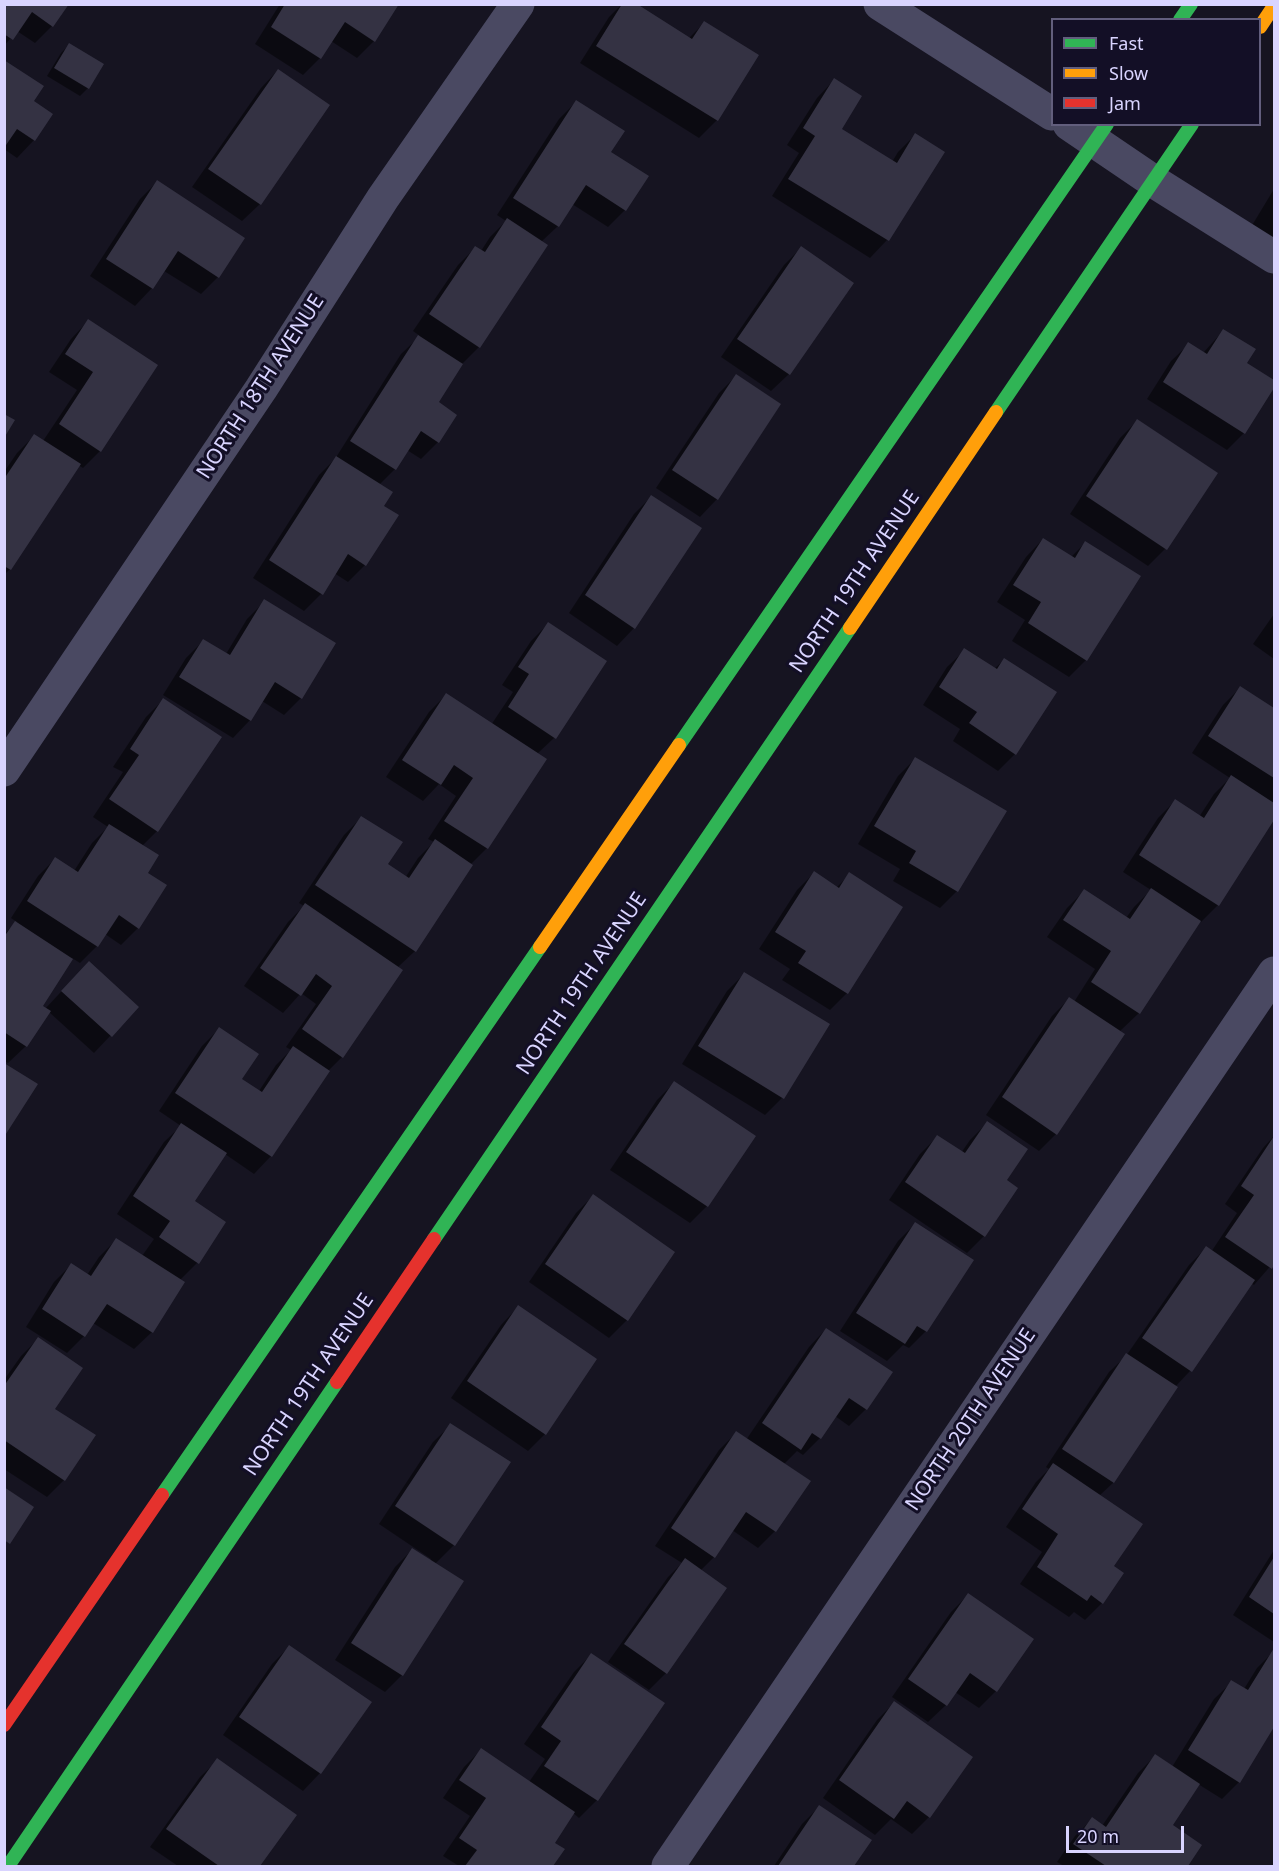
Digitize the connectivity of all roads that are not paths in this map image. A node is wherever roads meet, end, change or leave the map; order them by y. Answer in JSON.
{"nodes":[{"id":1,"x":518,"y":4,"type":"edge"},
{"id":2,"x":880,"y":4,"type":"edge"},
{"id":3,"x":1191,"y":4,"type":"edge"},
{"id":4,"x":1275,"y":6,"type":"edge"},
{"id":5,"x":1181,"y":18,"type":"edge"},
{"id":6,"x":1261,"y":26,"type":"edge"},
{"id":7,"x":1051,"y":113,"type":"edge"},
{"id":8,"x":1191,"y":126,"type":"edge"},
{"id":9,"x":1090,"y":130,"type":"edge"},
{"id":10,"x":1153,"y":181,"type":"junction"},
{"id":11,"x":1275,"y":257,"type":"edge"},
{"id":12,"x":4,"y":770,"type":"edge"},
{"id":13,"x":1275,"y":973,"type":"edge"},
{"id":14,"x":4,"y":1725,"type":"edge"},
{"id":15,"x":8,"y":1866,"type":"edge"},
{"id":16,"x":668,"y":1866,"type":"edge"}],
"edges":[{"from":1,"to":12,"type":"street","name":"NORTH 18TH AVENUE"},
{"from":2,"to":7,"type":"street"},
{"from":3,"to":5,"type":"main road"},
{"from":4,"to":6,"type":"main road"},
{"from":8,"to":10,"type":"main road","name":"NORTH 19TH AVENUE"},
{"from":9,"to":10,"type":"street"},
{"from":9,"to":14,"type":"main road"},
{"from":10,"to":11,"type":"street"},
{"from":10,"to":15,"type":"main road","name":"NORTH 19TH AVENUE"},
{"from":13,"to":16,"type":"street","name":"NORTH 20TH AVENUE"}]}
